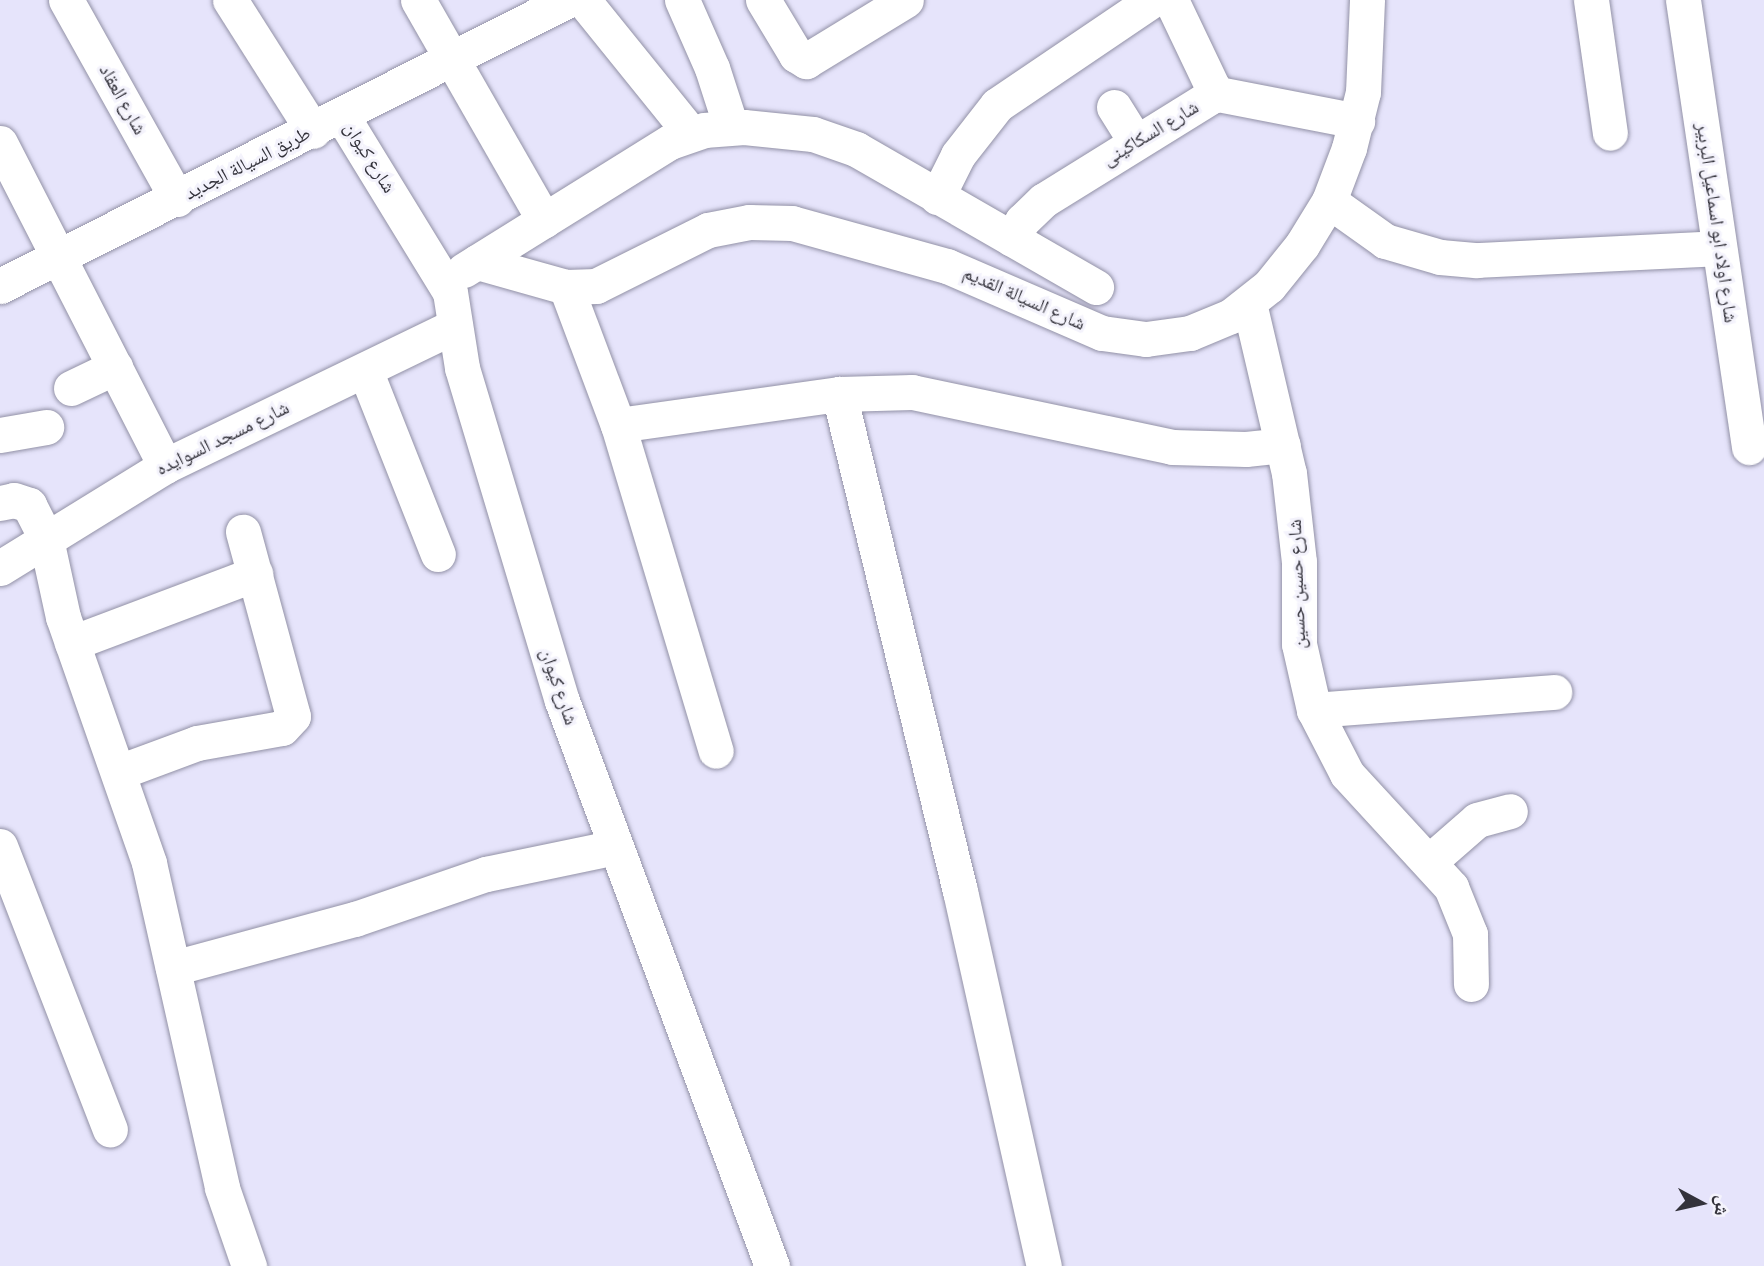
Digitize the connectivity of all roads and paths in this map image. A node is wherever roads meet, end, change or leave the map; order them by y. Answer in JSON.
{"nodes":[{"id":1,"x":66,"y":0,"type":"edge"},
{"id":2,"x":230,"y":0,"type":"edge"},
{"id":3,"x":418,"y":0,"type":"edge"},
{"id":4,"x":568,"y":0,"type":"edge"},
{"id":5,"x":583,"y":0,"type":"edge"},
{"id":6,"x":682,"y":0,"type":"edge"},
{"id":7,"x":763,"y":0,"type":"edge"},
{"id":8,"x":906,"y":0,"type":"edge"},
{"id":9,"x":1152,"y":0,"type":"edge"},
{"id":10,"x":1171,"y":0,"type":"edge"},
{"id":11,"x":1367,"y":0,"type":"edge"},
{"id":12,"x":1591,"y":0,"type":"edge"},
{"id":13,"x":1683,"y":0,"type":"edge"},
{"id":14,"x":512,"y":13,"type":"edge"},
{"id":15,"x":453,"y":59,"type":"junction"},
{"id":16,"x":1213,"y":93,"type":"junction"},
{"id":17,"x":1114,"y":107,"type":"dead end"},
{"id":18,"x":1357,"y":121,"type":"junction"},
{"id":19,"x":327,"y":123,"type":"junction"},
{"id":20,"x":732,"y":127,"type":"junction"},
{"id":21,"x":1610,"y":133,"type":"dead end"},
{"id":22,"x":691,"y":134,"type":"junction"},
{"id":23,"x":1135,"y":140,"type":"junction"},
{"id":24,"x":0,"y":144,"type":"edge"},
{"id":25,"x":937,"y":197,"type":"junction"},
{"id":26,"x":177,"y":199,"type":"junction"},
{"id":27,"x":1329,"y":201,"type":"junction"},
{"id":28,"x":544,"y":220,"type":"junction"},
{"id":29,"x":1012,"y":239,"type":"junction"},
{"id":30,"x":1719,"y":248,"type":"junction"},
{"id":31,"x":61,"y":259,"type":"junction"},
{"id":32,"x":477,"y":262,"type":"junction"},
{"id":33,"x":445,"y":281,"type":"junction"},
{"id":34,"x":0,"y":286,"type":"edge"},
{"id":35,"x":566,"y":287,"type":"junction"},
{"id":36,"x":1096,"y":287,"type":"dead end"},
{"id":37,"x":1249,"y":303,"type":"junction"},
{"id":38,"x":455,"y":326,"type":"junction"},
{"id":39,"x":115,"y":367,"type":"junction"},
{"id":40,"x":365,"y":370,"type":"junction"},
{"id":41,"x":71,"y":388,"type":"dead end"},
{"id":42,"x":839,"y":394,"type":"junction"},
{"id":43,"x":618,"y":425,"type":"junction"},
{"id":44,"x":46,"y":427,"type":"dead end"},
{"id":45,"x":0,"y":435,"type":"edge"},
{"id":46,"x":1283,"y":444,"type":"junction"},
{"id":47,"x":1749,"y":447,"type":"dead end"},
{"id":48,"x":165,"y":466,"type":"junction"},
{"id":49,"x":0,"y":503,"type":"edge"},
{"id":50,"x":243,"y":532,"type":"dead end"},
{"id":51,"x":46,"y":539,"type":"junction"},
{"id":52,"x":438,"y":554,"type":"dead end"},
{"id":53,"x":0,"y":568,"type":"edge"},
{"id":54,"x":255,"y":574,"type":"junction"},
{"id":55,"x":72,"y":643,"type":"junction"},
{"id":56,"x":1553,"y":692,"type":"dead end"},
{"id":57,"x":1314,"y":710,"type":"junction"},
{"id":58,"x":716,"y":751,"type":"dead end"},
{"id":59,"x":119,"y":772,"type":"junction"},
{"id":60,"x":1510,"y":811,"type":"dead end"},
{"id":61,"x":0,"y":846,"type":"edge"},
{"id":62,"x":615,"y":847,"type":"junction"},
{"id":63,"x":1430,"y":861,"type":"junction"},
{"id":64,"x":173,"y":968,"type":"junction"},
{"id":65,"x":1471,"y":984,"type":"dead end"},
{"id":66,"x":110,"y":1129,"type":"dead end"},
{"id":67,"x":249,"y":1266,"type":"edge"},
{"id":68,"x":772,"y":1266,"type":"edge"},
{"id":69,"x":1044,"y":1266,"type":"edge"}],
"edges":[{"from":1,"to":26,"type":"street","name":"شارع العقاد"},
{"from":2,"to":19,"type":"street","name":"شارع كيوان"},
{"from":3,"to":15,"type":"street"},
{"from":4,"to":14,"type":"street","name":"طريق السيالة الجديد"},
{"from":5,"to":22,"type":"street"},
{"from":6,"to":20,"type":"street"},
{"from":7,"to":8,"type":"street"},
{"from":9,"to":25,"type":"street"},
{"from":10,"to":16,"type":"street","name":"شارع السكاكينى"},
{"from":11,"to":18,"type":"street","name":"شارع السيالة القديم"},
{"from":12,"to":21,"type":"street"},
{"from":13,"to":30,"type":"street","name":"شارع اولاد ابو اسماعيل البربير"},
{"from":14,"to":15,"type":"street","name":"طريق السيالة الجديد"},
{"from":15,"to":19,"type":"street","name":"طريق السيالة الجديد"},
{"from":15,"to":28,"type":"street"},
{"from":16,"to":18,"type":"street"},
{"from":16,"to":23,"type":"street","name":"شارع السكاكينى"},
{"from":17,"to":23,"type":"street"},
{"from":18,"to":27,"type":"street","name":"شارع السيالة القديم"},
{"from":19,"to":26,"type":"street","name":"طريق السيالة الجديد"},
{"from":19,"to":33,"type":"street","name":"شارع كيوان"},
{"from":20,"to":22,"type":"street"},
{"from":20,"to":25,"type":"street"},
{"from":22,"to":28,"type":"street"},
{"from":23,"to":29,"type":"street","name":"شارع السكاكينى"},
{"from":24,"to":31,"type":"street"},
{"from":25,"to":29,"type":"street"},
{"from":26,"to":31,"type":"street","name":"طريق السيالة الجديد"},
{"from":27,"to":30,"type":"street"},
{"from":27,"to":37,"type":"street","name":"شارع السيالة القديم"},
{"from":28,"to":32,"type":"street"},
{"from":29,"to":36,"type":"street"},
{"from":30,"to":47,"type":"street","name":"شارع اولاد ابو اسماعيل البربير"},
{"from":31,"to":34,"type":"street","name":"طريق السيالة الجديد"},
{"from":31,"to":39,"type":"street"},
{"from":32,"to":33,"type":"street"},
{"from":32,"to":35,"type":"street","name":"شارع السيالة القديم"},
{"from":33,"to":38,"type":"street","name":"شارع كيوان"},
{"from":35,"to":37,"type":"street","name":"شارع السيالة القديم"},
{"from":35,"to":43,"type":"street"},
{"from":37,"to":46,"type":"street","name":"شارع حسين حسين"},
{"from":38,"to":40,"type":"street","name":"شارع مسجد السوايده"},
{"from":38,"to":62,"type":"street","name":"شارع كيوان"},
{"from":39,"to":41,"type":"street"},
{"from":39,"to":48,"type":"street"},
{"from":40,"to":48,"type":"street","name":"شارع مسجد السوايده"},
{"from":40,"to":52,"type":"street"},
{"from":42,"to":43,"type":"street"},
{"from":42,"to":46,"type":"street"},
{"from":42,"to":69,"type":"street"},
{"from":43,"to":58,"type":"street"},
{"from":44,"to":45,"type":"street"},
{"from":46,"to":57,"type":"street","name":"شارع حسين حسين"},
{"from":48,"to":51,"type":"street","name":"شارع مسجد السوايده"},
{"from":49,"to":51,"type":"street"},
{"from":50,"to":54,"type":"street"},
{"from":51,"to":53,"type":"street","name":"شارع مسجد السوايده"},
{"from":51,"to":55,"type":"street"},
{"from":54,"to":55,"type":"street"},
{"from":54,"to":59,"type":"street"},
{"from":55,"to":59,"type":"street"},
{"from":56,"to":57,"type":"street"},
{"from":57,"to":63,"type":"street","name":"شارع حسين حسين"},
{"from":59,"to":64,"type":"street"},
{"from":60,"to":63,"type":"street"},
{"from":61,"to":66,"type":"street"},
{"from":62,"to":64,"type":"street"},
{"from":62,"to":68,"type":"street","name":"شارع كيوان"},
{"from":63,"to":65,"type":"street","name":"شارع حسين حسين"},
{"from":64,"to":67,"type":"street"}]}
